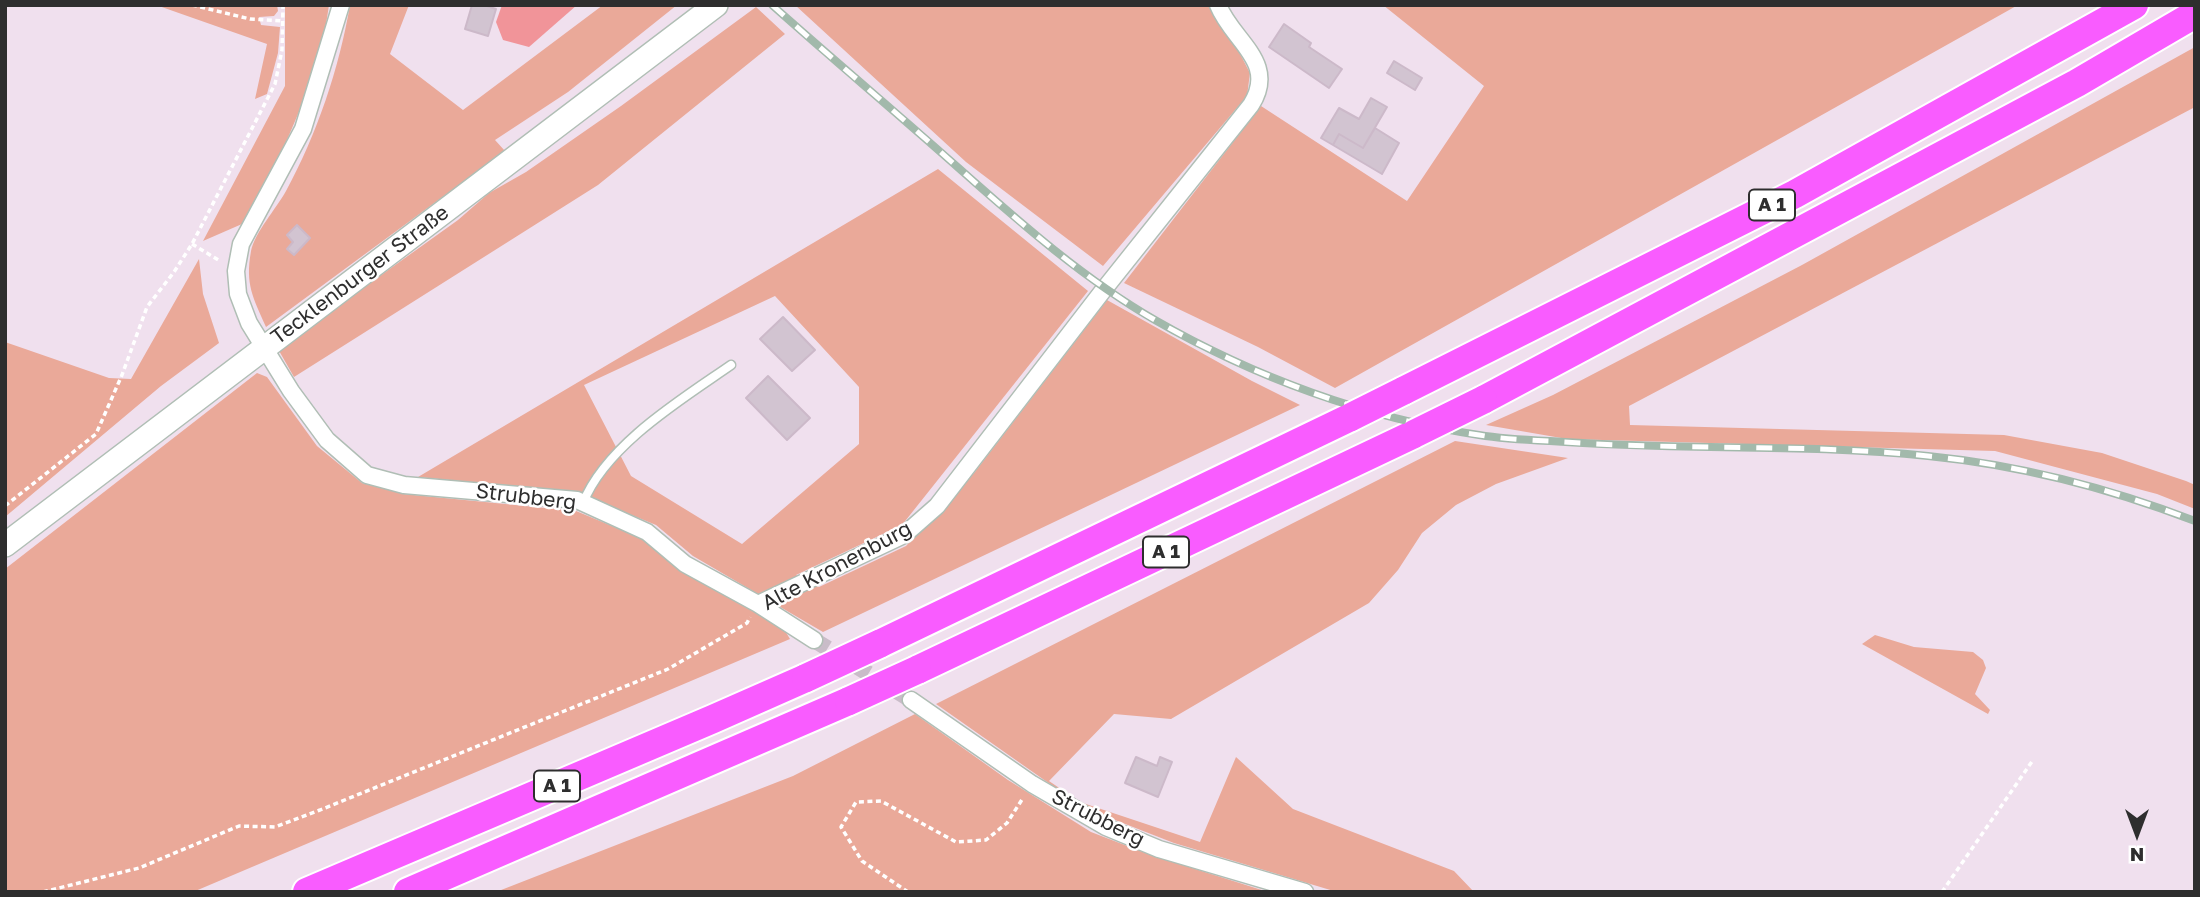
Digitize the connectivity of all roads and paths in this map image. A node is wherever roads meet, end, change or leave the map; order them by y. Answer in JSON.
{"nodes":[{"id":1,"x":192,"y":5,"type":"edge"},
{"id":2,"x":284,"y":5,"type":"edge"},
{"id":3,"x":341,"y":5,"type":"edge"},
{"id":4,"x":716,"y":5,"type":"edge"},
{"id":5,"x":1218,"y":5,"type":"edge"},
{"id":6,"x":2134,"y":5,"type":"edge"},
{"id":7,"x":2195,"y":14,"type":"edge"},
{"id":8,"x":284,"y":21,"type":"junction"},
{"id":9,"x":192,"y":244,"type":"junction"},
{"id":10,"x":236,"y":271,"type":"junction"},
{"id":11,"x":264,"y":348,"type":"junction"},
{"id":12,"x":731,"y":365,"type":"dead end"},
{"id":13,"x":583,"y":503,"type":"junction"},
{"id":14,"x":5,"y":506,"type":"edge"},
{"id":15,"x":5,"y":545,"type":"edge"},
{"id":16,"x":758,"y":604,"type":"junction"},
{"id":17,"x":814,"y":640,"type":"tunnel mouth"},
{"id":18,"x":911,"y":700,"type":"tunnel mouth"},
{"id":19,"x":2034,"y":760,"type":"dead end"},
{"id":20,"x":1032,"y":784,"type":"junction"},
{"id":21,"x":43,"y":892,"type":"edge"},
{"id":22,"x":307,"y":892,"type":"edge"},
{"id":23,"x":408,"y":892,"type":"edge"},
{"id":24,"x":908,"y":892,"type":"edge"},
{"id":25,"x":1305,"y":892,"type":"edge"},
{"id":26,"x":1942,"y":892,"type":"edge"}],
"edges":[{"from":1,"to":8,"type":"path"},
{"from":2,"to":8,"type":"path"},
{"from":3,"to":10,"type":"street"},
{"from":4,"to":11,"type":"main road","name":"Tecklenburger Straße"},
{"from":5,"to":16,"type":"street","name":"Alte Kronenburg"},
{"from":6,"to":22,"type":"highway","number":"A 1","bridge":true},
{"from":7,"to":23,"type":"highway","number":"A 1","bridge":true},
{"from":8,"to":9,"type":"path"},
{"from":9,"to":10,"type":"path"},
{"from":9,"to":14,"type":"path"},
{"from":10,"to":11,"type":"street","name":"Strubberg"},
{"from":11,"to":13,"type":"street","name":"Strubberg"},
{"from":11,"to":15,"type":"main road","name":"Tecklenburger Straße"},
{"from":12,"to":13,"type":"lane"},
{"from":13,"to":16,"type":"street","name":"Strubberg"},
{"from":16,"to":17,"type":"street","name":"Strubberg"},
{"from":16,"to":21,"type":"path","name":"Alte Kronenburg"},
{"from":18,"to":20,"type":"street","name":"Strubberg"},
{"from":19,"to":26,"type":"path"},
{"from":20,"to":24,"type":"path"},
{"from":20,"to":25,"type":"street","name":"Strubberg"}]}
